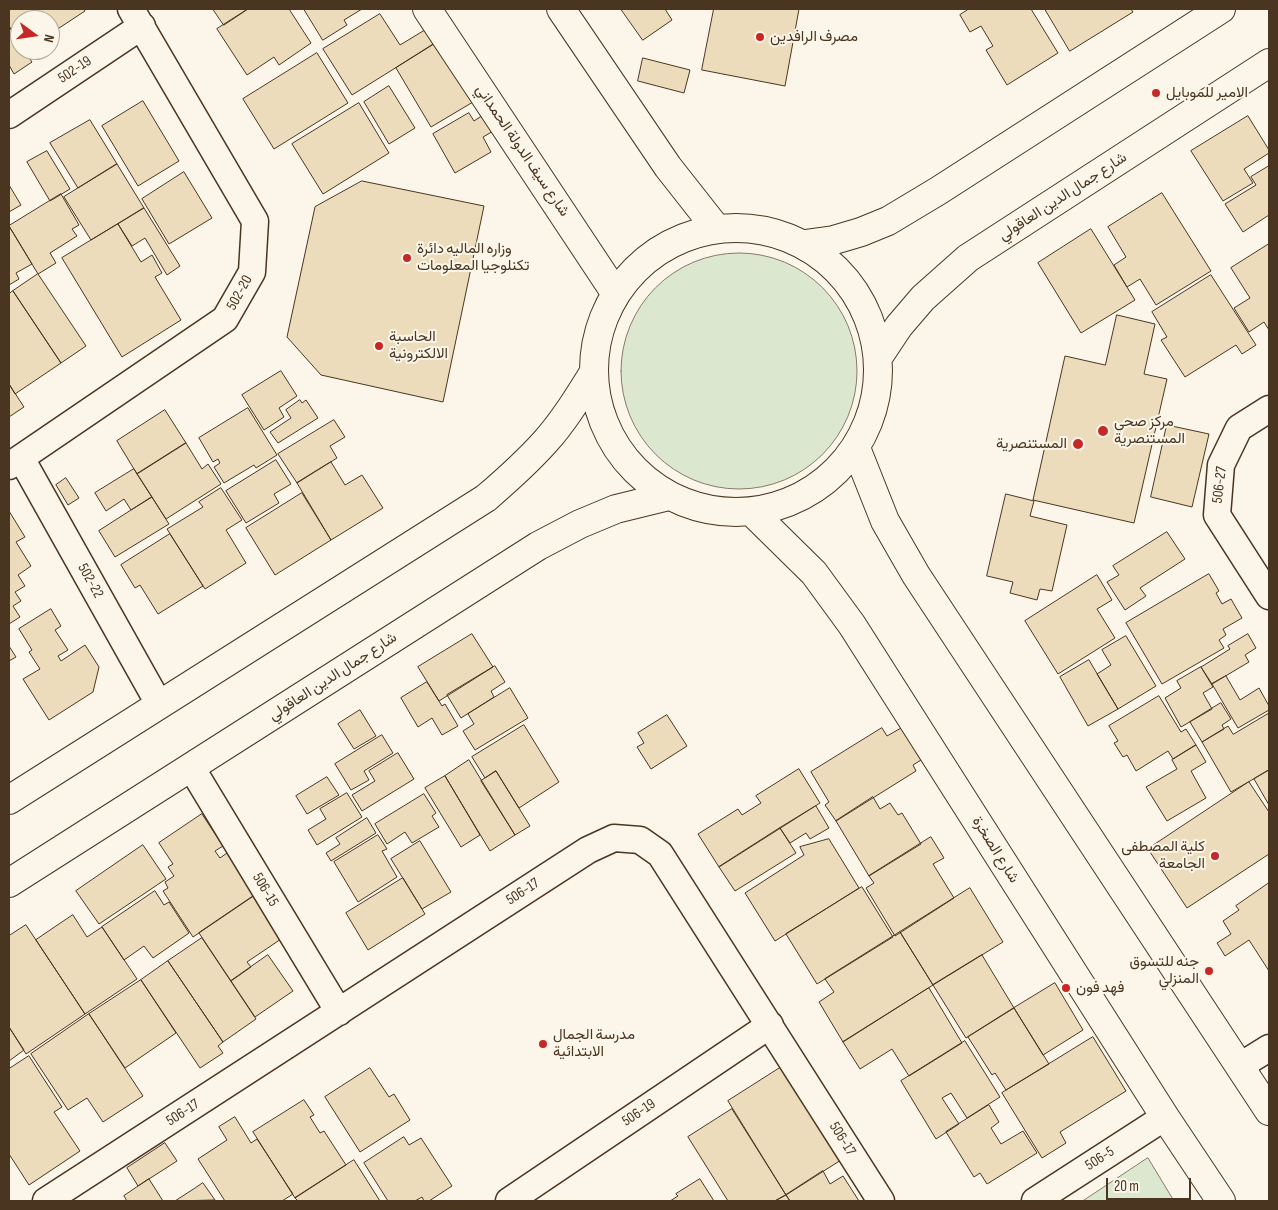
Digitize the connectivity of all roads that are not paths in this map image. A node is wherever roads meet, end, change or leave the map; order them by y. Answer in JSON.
{"nodes":[{"id":1,"x":427,"y":9,"type":"edge"},
{"id":2,"x":560,"y":9,"type":"edge"},
{"id":3,"x":1221,"y":9,"type":"edge"},
{"id":4,"x":137,"y":17,"type":"edge"},
{"id":5,"x":1269,"y":63,"type":"edge"},
{"id":6,"x":9,"y":115,"type":"edge"},
{"id":7,"x":716,"y":228,"type":"junction"},
{"id":8,"x":805,"y":244,"type":"junction"},
{"id":9,"x":616,"y":294,"type":"junction"},
{"id":10,"x":878,"y":356,"type":"junction"},
{"id":11,"x":594,"y":372,"type":"junction"},
{"id":12,"x":1269,"y":409,"type":"edge"},
{"id":13,"x":856,"y":448,"type":"junction"},
{"id":14,"x":15,"y":462,"type":"edge"},
{"id":15,"x":669,"y":496,"type":"junction"},
{"id":16,"x":752,"y":512,"type":"junction"},
{"id":17,"x":1269,"y":596,"type":"edge"},
{"id":18,"x":159,"y":704,"type":"junction"},
{"id":19,"x":190,"y":767,"type":"junction"},
{"id":20,"x":9,"y":800,"type":"edge"},
{"id":21,"x":9,"y":883,"type":"edge"},
{"id":22,"x":339,"y":1012,"type":"junction"},
{"id":23,"x":770,"y":1024,"type":"junction"},
{"id":24,"x":1269,"y":1048,"type":"edge"},
{"id":25,"x":1240,"y":1066,"type":"junction"},
{"id":26,"x":1269,"y":1111,"type":"edge"},
{"id":27,"x":1165,"y":1117,"type":"junction"},
{"id":28,"x":46,"y":1201,"type":"edge"},
{"id":29,"x":509,"y":1201,"type":"edge"},
{"id":30,"x":881,"y":1201,"type":"edge"},
{"id":31,"x":1035,"y":1201,"type":"edge"},
{"id":32,"x":1221,"y":1201,"type":"edge"}],
"edges":[{"from":1,"to":9,"type":"street","name":"شارع سيف الدولة الحمداني"},
{"from":2,"to":7,"type":"street"},
{"from":3,"to":8,"type":"street"},
{"from":4,"to":6,"type":"street","name":"502-19"},
{"from":4,"to":14,"type":"street","name":"502-20"},
{"from":5,"to":10,"type":"street","name":"شارع جمال الدين العاقولي"},
{"from":7,"to":8,"type":"street"},
{"from":7,"to":9,"type":"street"},
{"from":8,"to":10,"type":"street"},
{"from":9,"to":11,"type":"street"},
{"from":10,"to":13,"type":"street"},
{"from":11,"to":15,"type":"street"},
{"from":11,"to":18,"type":"street"},
{"from":12,"to":17,"type":"street","name":"506-27"},
{"from":13,"to":16,"type":"street"},
{"from":13,"to":25,"type":"street"},
{"from":14,"to":18,"type":"street","name":"502-22"},
{"from":15,"to":16,"type":"street"},
{"from":15,"to":19,"type":"street","name":"شارع جمال الدين العاقولي"},
{"from":16,"to":27,"type":"street","name":"شارع الصخرة"},
{"from":18,"to":20,"type":"street"},
{"from":19,"to":21,"type":"street","name":"شارع جمال الدين العاقولي"},
{"from":19,"to":22,"type":"street","name":"506-15"},
{"from":22,"to":23,"type":"street","name":"506-17"},
{"from":22,"to":28,"type":"street","name":"506-17"},
{"from":23,"to":29,"type":"street","name":"506-19"},
{"from":23,"to":30,"type":"street","name":"506-17"},
{"from":24,"to":25,"type":"street"},
{"from":25,"to":26,"type":"street"},
{"from":27,"to":31,"type":"street","name":"506-5"},
{"from":27,"to":32,"type":"street","name":"شارع الصخرة"}]}
